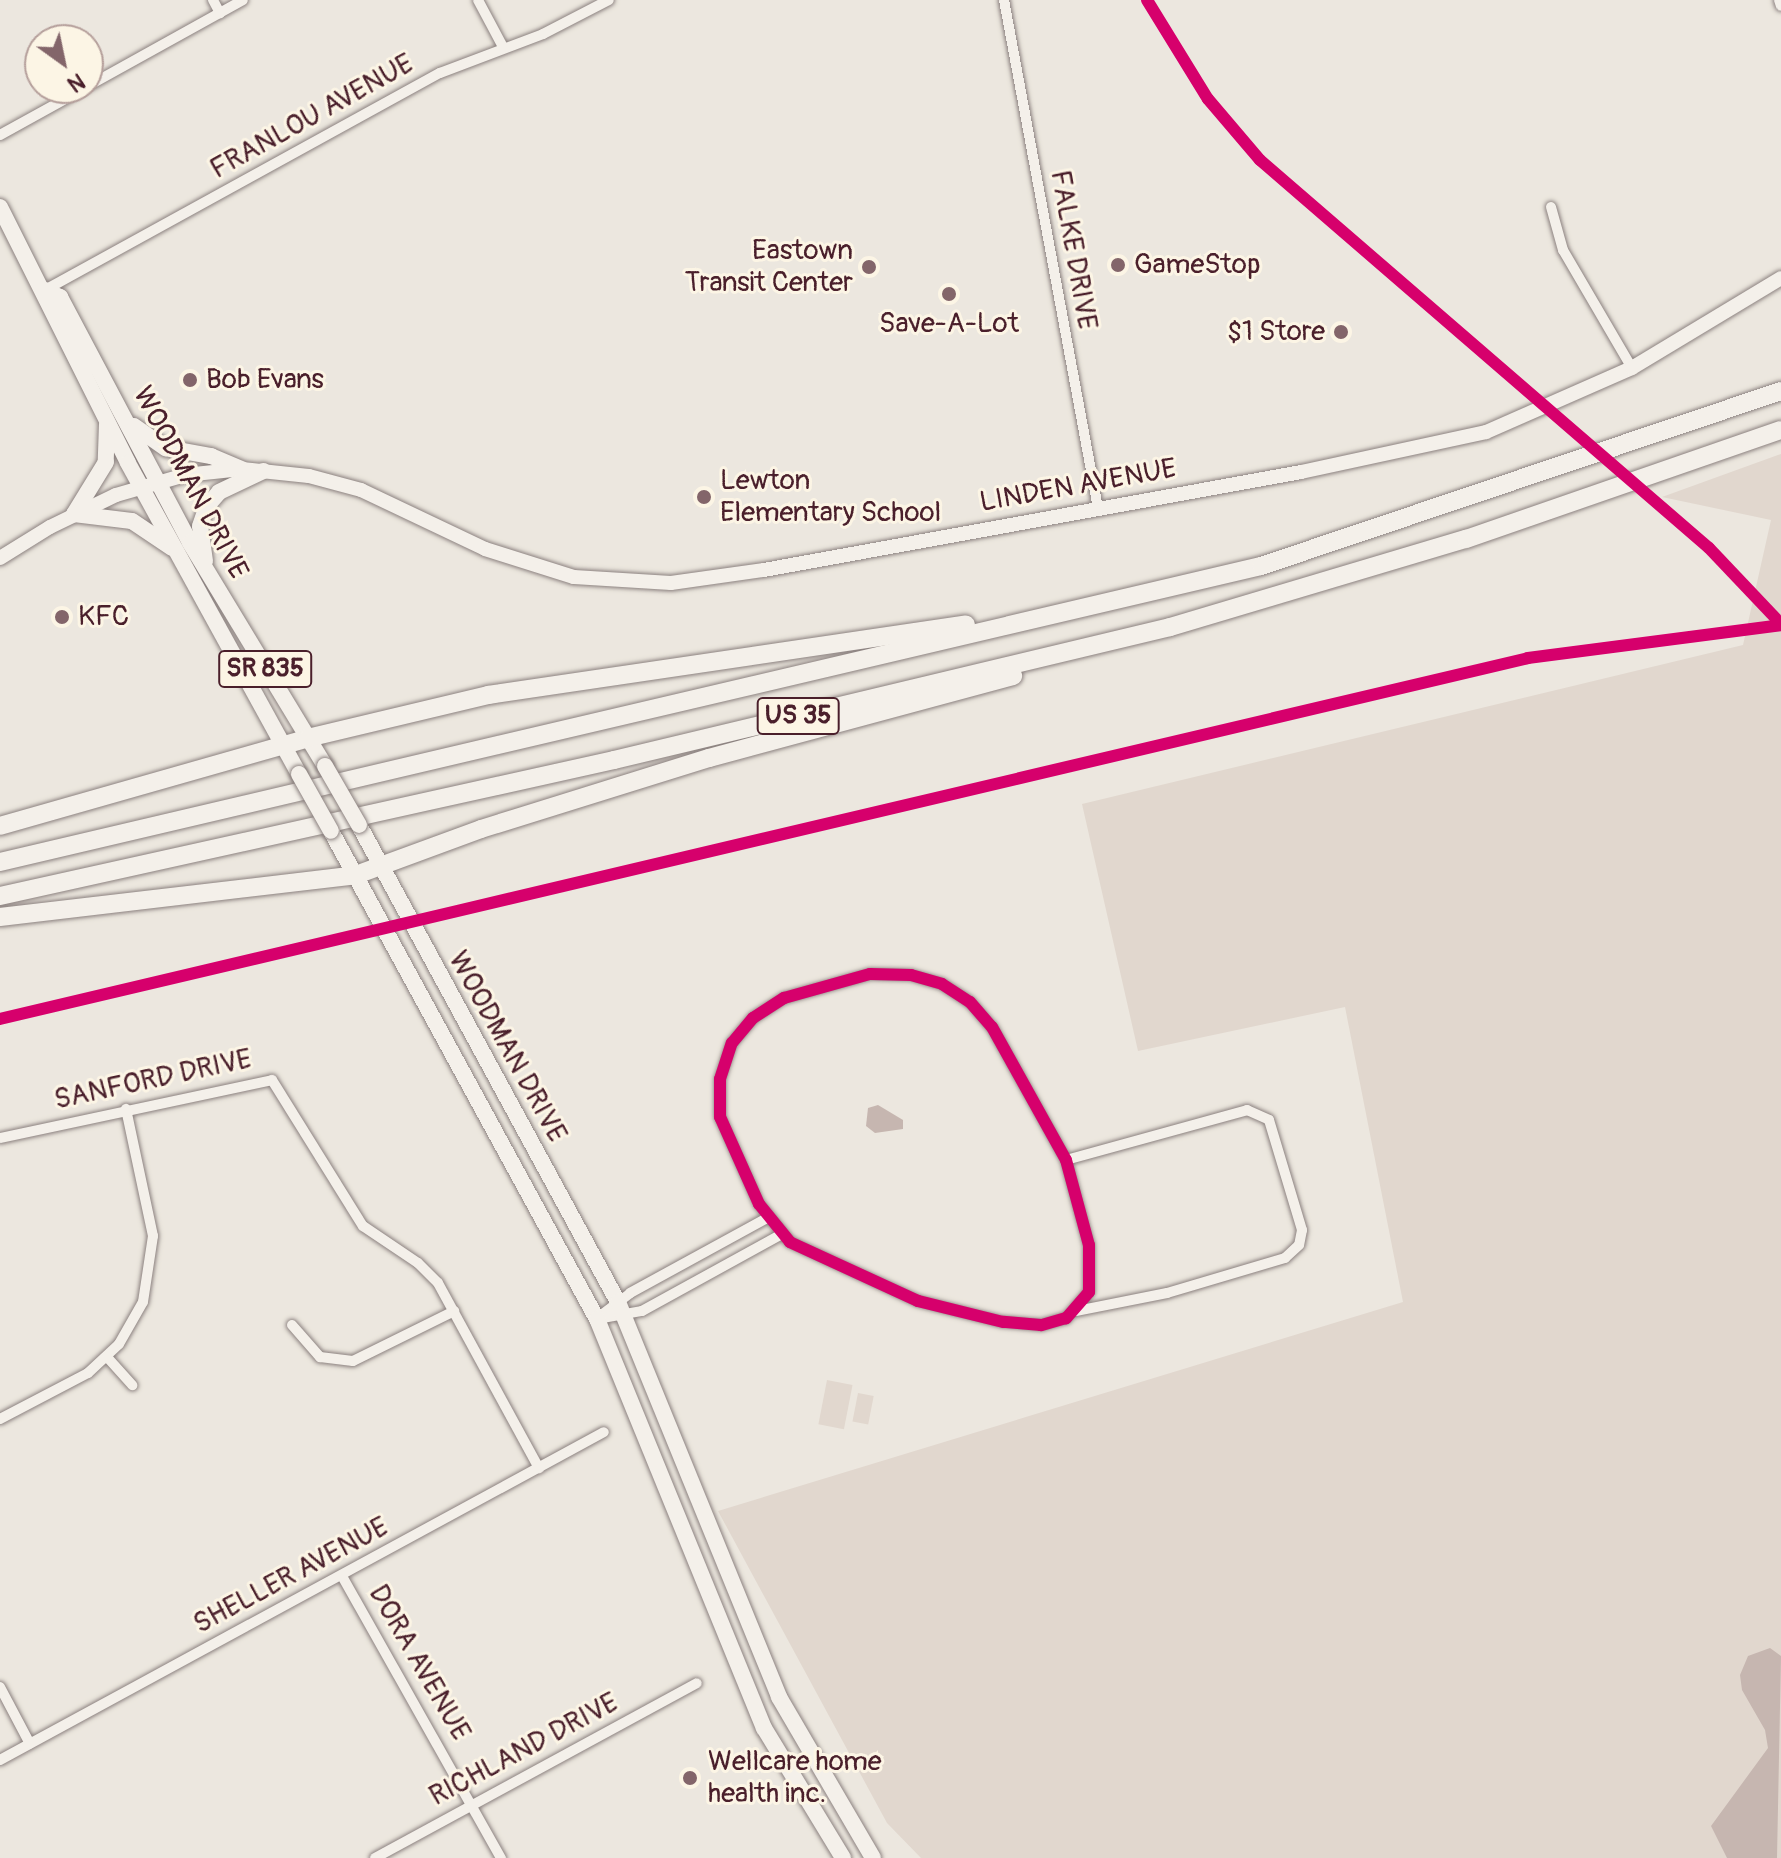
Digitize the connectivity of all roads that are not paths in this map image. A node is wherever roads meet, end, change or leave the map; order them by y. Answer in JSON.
{"nodes":[{"id":1,"x":213,"y":0,"type":"edge"},
{"id":2,"x":243,"y":0,"type":"edge"},
{"id":3,"x":478,"y":0,"type":"edge"},
{"id":4,"x":609,"y":0,"type":"edge"},
{"id":5,"x":1004,"y":0,"type":"edge"},
{"id":6,"x":1779,"y":0,"type":"edge"},
{"id":7,"x":1781,"y":6,"type":"edge"},
{"id":8,"x":220,"y":13,"type":"junction"},
{"id":9,"x":503,"y":47,"type":"junction"},
{"id":10,"x":104,"y":78,"type":"edge"},
{"id":11,"x":56,"y":104,"type":"edge"},
{"id":12,"x":0,"y":135,"type":"edge"},
{"id":13,"x":0,"y":207,"type":"edge"},
{"id":14,"x":1551,"y":207,"type":"dead end"},
{"id":15,"x":1781,"y":278,"type":"edge"},
{"id":16,"x":45,"y":290,"type":"junction"},
{"id":17,"x":1632,"y":368,"type":"junction"},
{"id":18,"x":1781,"y":391,"type":"edge"},
{"id":19,"x":129,"y":420,"type":"junction"},
{"id":20,"x":107,"y":423,"type":"junction"},
{"id":21,"x":1781,"y":430,"type":"edge"},
{"id":22,"x":242,"y":469,"type":"junction"},
{"id":23,"x":263,"y":471,"type":"junction"},
{"id":24,"x":159,"y":484,"type":"junction"},
{"id":25,"x":142,"y":489,"type":"junction"},
{"id":26,"x":1098,"y":508,"type":"junction"},
{"id":27,"x":74,"y":514,"type":"junction"},
{"id":28,"x":176,"y":551,"type":"junction"},
{"id":29,"x":0,"y":558,"type":"edge"},
{"id":30,"x":206,"y":570,"type":"junction"},
{"id":31,"x":1045,"y":616,"type":"junction"},
{"id":32,"x":1170,"y":627,"type":"junction"},
{"id":33,"x":308,"y":738,"type":"junction"},
{"id":34,"x":283,"y":746,"type":"junction"},
{"id":35,"x":0,"y":826,"type":"edge"},
{"id":36,"x":0,"y":862,"type":"edge"},
{"id":37,"x":381,"y":866,"type":"junction"},
{"id":38,"x":356,"y":875,"type":"junction"},
{"id":39,"x":0,"y":896,"type":"edge"},
{"id":40,"x":0,"y":917,"type":"edge"},
{"id":41,"x":126,"y":1109,"type":"junction"},
{"id":42,"x":0,"y":1138,"type":"edge"},
{"id":43,"x":1066,"y":1160,"type":"junction"},
{"id":44,"x":767,"y":1218,"type":"junction"},
{"id":45,"x":782,"y":1234,"type":"junction"},
{"id":46,"x":621,"y":1308,"type":"junction"},
{"id":47,"x":454,"y":1311,"type":"junction"},
{"id":48,"x":1075,"y":1311,"type":"junction"},
{"id":49,"x":597,"y":1319,"type":"junction"},
{"id":50,"x":292,"y":1325,"type":"dead end"},
{"id":51,"x":107,"y":1357,"type":"junction"},
{"id":52,"x":132,"y":1385,"type":"dead end"},
{"id":53,"x":0,"y":1419,"type":"edge"},
{"id":54,"x":604,"y":1432,"type":"dead end"},
{"id":55,"x":539,"y":1468,"type":"junction"},
{"id":56,"x":342,"y":1576,"type":"junction"},
{"id":57,"x":697,"y":1683,"type":"dead end"},
{"id":58,"x":0,"y":1687,"type":"edge"},
{"id":59,"x":30,"y":1744,"type":"junction"},
{"id":60,"x":0,"y":1760,"type":"edge"},
{"id":61,"x":472,"y":1805,"type":"junction"},
{"id":62,"x":375,"y":1858,"type":"edge"},
{"id":63,"x":501,"y":1858,"type":"edge"},
{"id":64,"x":843,"y":1858,"type":"edge"},
{"id":65,"x":873,"y":1858,"type":"edge"}],
"edges":[{"from":1,"to":8,"type":"street"},
{"from":2,"to":8,"type":"street"},
{"from":3,"to":9,"type":"street"},
{"from":4,"to":9,"type":"street","name":"FRANLOU AVENUE"},
{"from":5,"to":26,"type":"street","name":"FALKE DRIVE"},
{"from":6,"to":7,"type":"street"},
{"from":8,"to":10,"type":"street"},
{"from":9,"to":16,"type":"street","name":"FRANLOU AVENUE"},
{"from":11,"to":12,"type":"street"},
{"from":13,"to":16,"type":"main road","name":"WOODMAN DRIVE","number":"SR 835"},
{"from":14,"to":17,"type":"street"},
{"from":15,"to":17,"type":"main road","name":"LINDEN AVENUE"},
{"from":16,"to":19,"type":"main road","name":"WOODMAN DRIVE","number":"SR 835"},
{"from":16,"to":20,"type":"main road","name":"WOODMAN DRIVE","number":"SR 835"},
{"from":17,"to":26,"type":"main road","name":"LINDEN AVENUE"},
{"from":18,"to":31,"type":"highway","number":"US 35"},
{"from":19,"to":22,"type":"main road"},
{"from":19,"to":24,"type":"main road","name":"WOODMAN DRIVE","number":"SR 835"},
{"from":20,"to":25,"type":"main road","name":"WOODMAN DRIVE","number":"SR 835"},
{"from":20,"to":27,"type":"main road"},
{"from":21,"to":32,"type":"highway","number":"US 35"},
{"from":22,"to":23,"type":"main road","name":"LINDEN AVENUE"},
{"from":22,"to":24,"type":"main road","name":"LINDEN AVENUE"},
{"from":23,"to":26,"type":"main road","name":"LINDEN AVENUE"},
{"from":23,"to":30,"type":"main road"},
{"from":24,"to":25,"type":"main road","name":"LINDEN AVENUE"},
{"from":24,"to":30,"type":"main road","name":"WOODMAN DRIVE","number":"SR 835"},
{"from":25,"to":27,"type":"main road","name":"LINDEN AVENUE"},
{"from":25,"to":28,"type":"main road","name":"WOODMAN DRIVE","number":"SR 835"},
{"from":27,"to":28,"type":"main road"},
{"from":27,"to":29,"type":"main road","name":"LINDEN AVENUE"},
{"from":28,"to":34,"type":"main road","name":"WOODMAN DRIVE","number":"SR 835"},
{"from":30,"to":33,"type":"main road","name":"WOODMAN DRIVE","number":"SR 835"},
{"from":31,"to":33,"type":"highway"},
{"from":31,"to":36,"type":"highway","number":"US 35"},
{"from":32,"to":37,"type":"highway"},
{"from":32,"to":39,"type":"highway","number":"US 35"},
{"from":33,"to":34,"type":"highway"},
{"from":33,"to":37,"type":"main road","name":"WOODMAN DRIVE","number":"SR 835","bridge":true},
{"from":34,"to":35,"type":"highway"},
{"from":34,"to":38,"type":"main road","name":"WOODMAN DRIVE","number":"SR 835","bridge":true},
{"from":37,"to":38,"type":"highway"},
{"from":37,"to":46,"type":"main road","name":"WOODMAN DRIVE"},
{"from":38,"to":40,"type":"highway"},
{"from":38,"to":49,"type":"main road","name":"WOODMAN DRIVE"},
{"from":41,"to":42,"type":"street","name":"SANFORD DRIVE"},
{"from":41,"to":47,"type":"street","name":"SANFORD DRIVE"},
{"from":41,"to":51,"type":"street"},
{"from":43,"to":44,"type":"street"},
{"from":43,"to":48,"type":"street"},
{"from":43,"to":48,"type":"street"},
{"from":44,"to":45,"type":"street"},
{"from":44,"to":46,"type":"street"},
{"from":45,"to":46,"type":"street"},
{"from":45,"to":48,"type":"street"},
{"from":46,"to":49,"type":"street"},
{"from":46,"to":65,"type":"main road","name":"WOODMAN DRIVE"},
{"from":47,"to":50,"type":"street"},
{"from":47,"to":55,"type":"street","name":"SANFORD DRIVE"},
{"from":49,"to":64,"type":"main road","name":"WOODMAN DRIVE"},
{"from":51,"to":52,"type":"street"},
{"from":51,"to":53,"type":"street"},
{"from":54,"to":55,"type":"street","name":"SHELLER AVENUE"},
{"from":55,"to":56,"type":"street","name":"SHELLER AVENUE"},
{"from":56,"to":59,"type":"street","name":"SHELLER AVENUE"},
{"from":56,"to":61,"type":"street","name":"DORA AVENUE"},
{"from":57,"to":61,"type":"street","name":"RICHLAND DRIVE"},
{"from":58,"to":59,"type":"street"},
{"from":59,"to":60,"type":"street","name":"SHELLER AVENUE"},
{"from":61,"to":62,"type":"street","name":"RICHLAND DRIVE"},
{"from":61,"to":63,"type":"street","name":"DORA AVENUE"}]}
